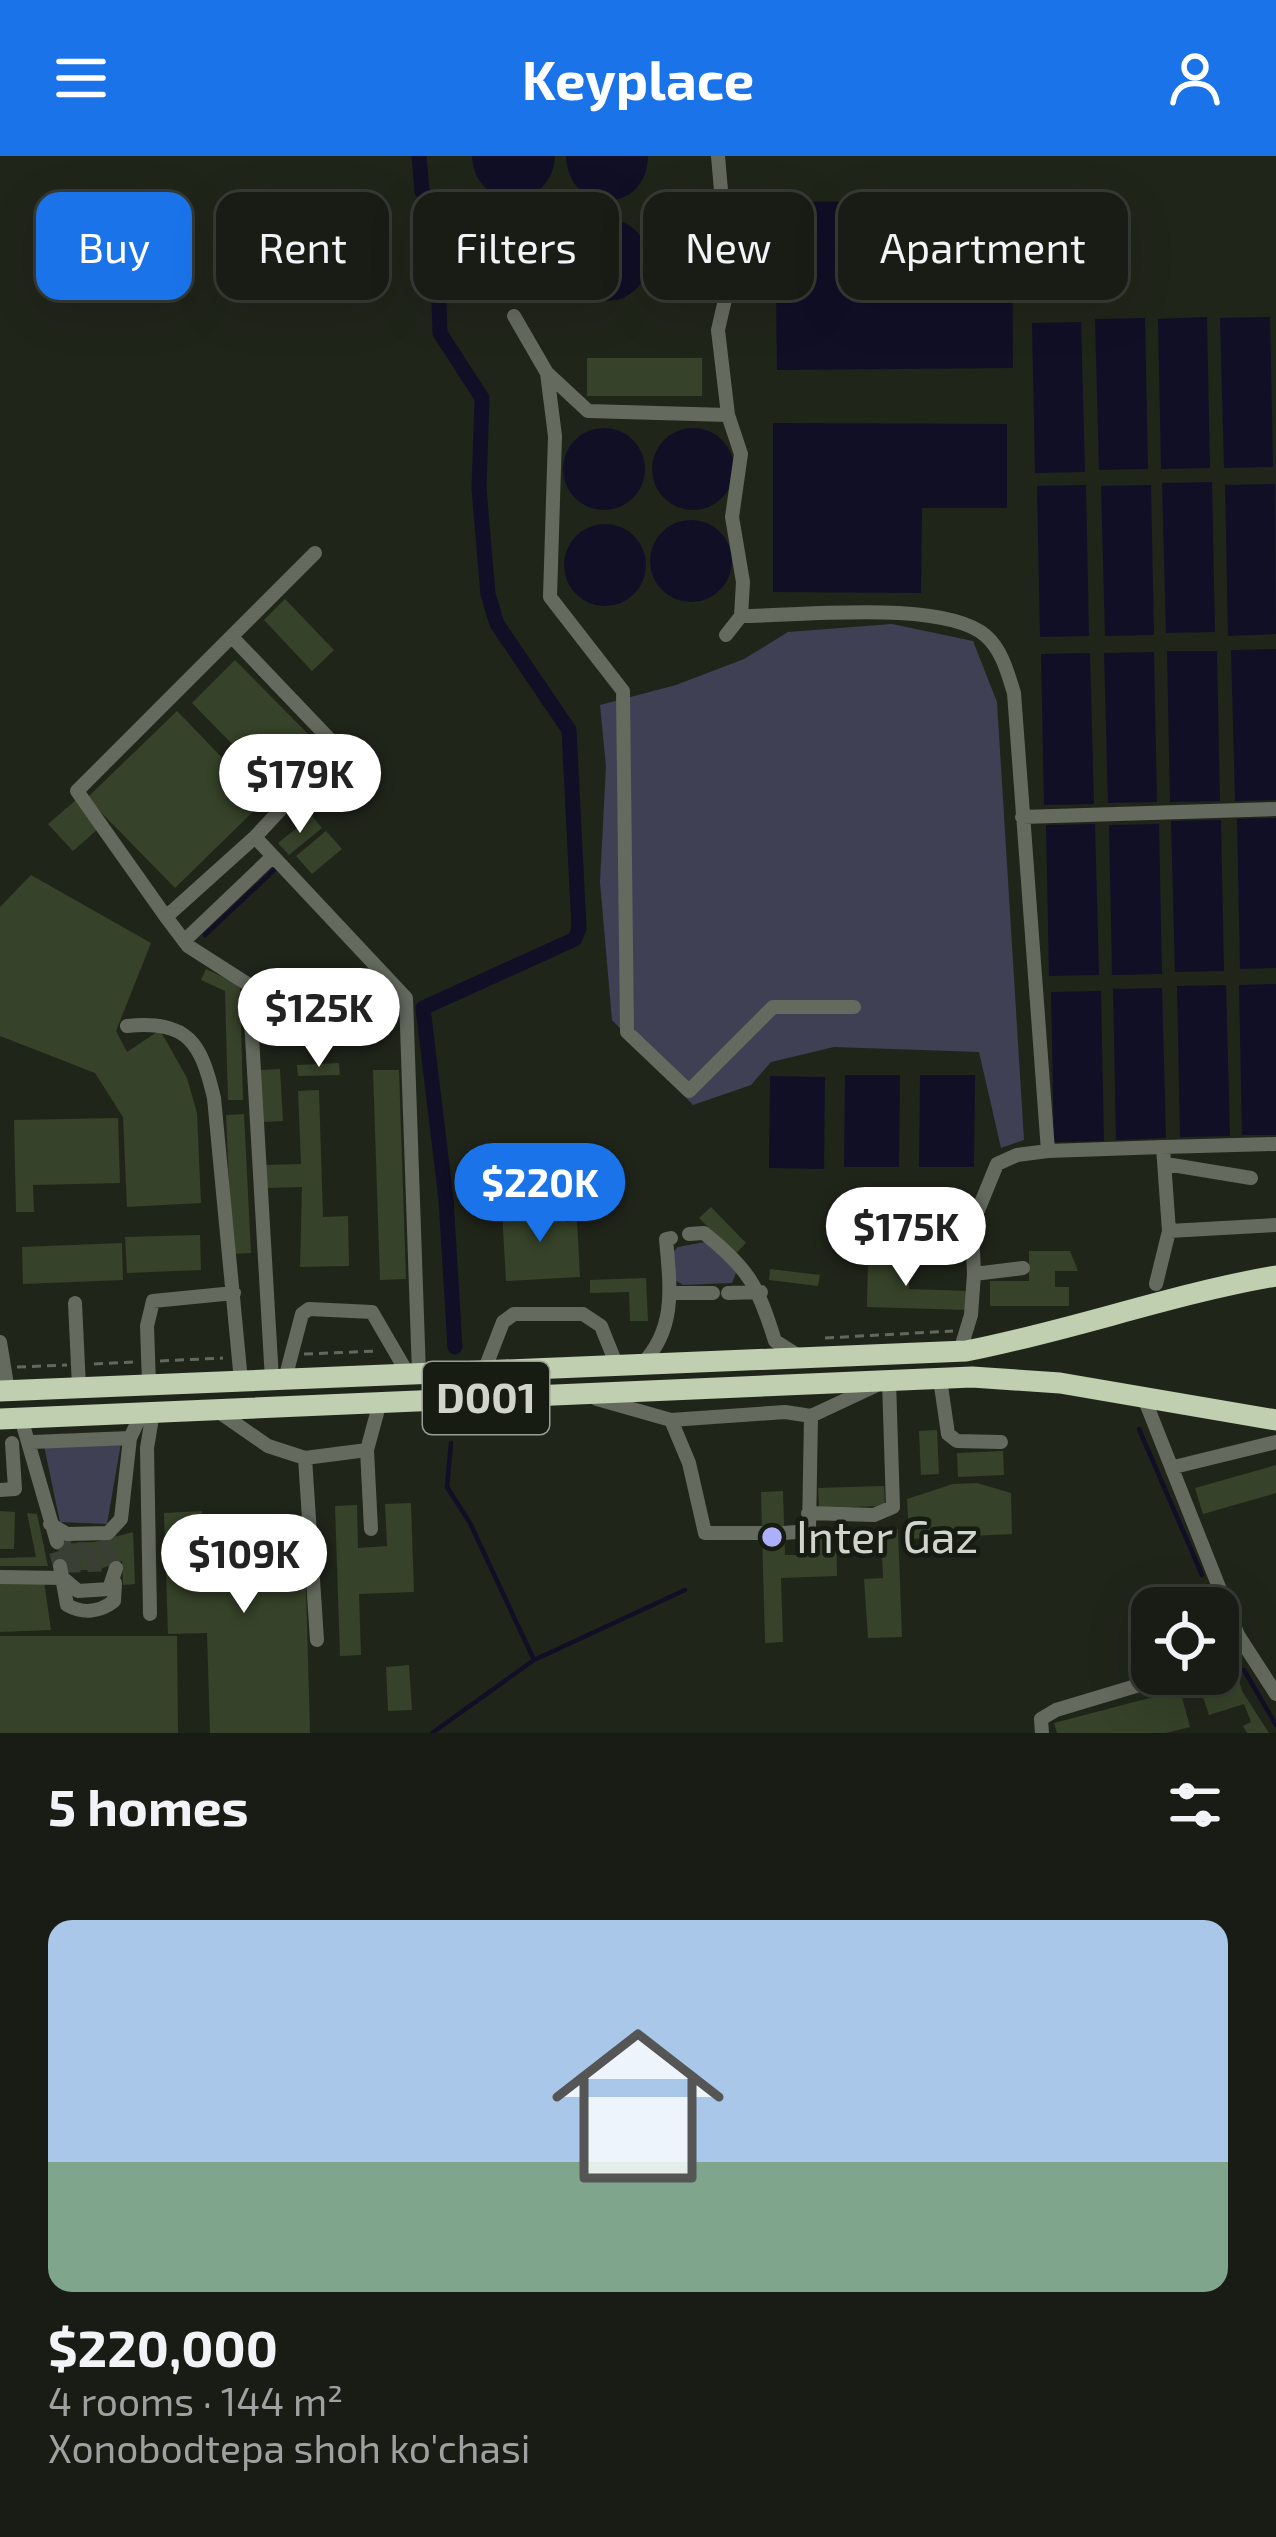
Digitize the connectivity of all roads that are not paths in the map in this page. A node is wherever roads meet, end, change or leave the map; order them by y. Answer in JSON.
{"nodes":[{"id":1,"x":718,"y":156,"type":"edge"},
{"id":2,"x":514,"y":316,"type":"dead end"},
{"id":3,"x":547,"y":374,"type":"junction"},
{"id":4,"x":728,"y":415,"type":"junction"},
{"id":5,"x":315,"y":553,"type":"dead end"},
{"id":6,"x":740,"y":616,"type":"junction"},
{"id":7,"x":726,"y":634,"type":"dead end"},
{"id":8,"x":233,"y":638,"type":"junction"},
{"id":9,"x":1276,"y":809,"type":"edge"},
{"id":10,"x":1022,"y":817,"type":"junction"},
{"id":11,"x":255,"y":837,"type":"junction"},
{"id":12,"x":271,"y":858,"type":"junction"},
{"id":13,"x":166,"y":917,"type":"junction"},
{"id":14,"x":184,"y":941,"type":"junction"},
{"id":15,"x":854,"y":1007,"type":"dead end"},
{"id":16,"x":128,"y":1027,"type":"dead end"},
{"id":17,"x":1276,"y":1144,"type":"edge"},
{"id":18,"x":1163,"y":1147,"type":"junction"},
{"id":19,"x":1048,"y":1151,"type":"junction"},
{"id":20,"x":1166,"y":1164,"type":"junction"},
{"id":21,"x":1251,"y":1178,"type":"dead end"},
{"id":22,"x":1276,"y":1225,"type":"edge"},
{"id":23,"x":1169,"y":1231,"type":"junction"},
{"id":24,"x":689,"y":1234,"type":"dead end"},
{"id":25,"x":671,"y":1238,"type":"dead end"},
{"id":26,"x":1022,"y":1268,"type":"dead end"},
{"id":27,"x":974,"y":1274,"type":"junction"},
{"id":28,"x":1276,"y":1276,"type":"edge"},
{"id":29,"x":1156,"y":1284,"type":"dead end"},
{"id":30,"x":760,"y":1292,"type":"junction"},
{"id":31,"x":234,"y":1293,"type":"junction"},
{"id":32,"x":670,"y":1293,"type":"junction"},
{"id":33,"x":75,"y":1303,"type":"dead end"},
{"id":34,"x":0,"y":1342,"type":"edge"},
{"id":35,"x":963,"y":1351,"type":"junction"},
{"id":36,"x":801,"y":1358,"type":"junction"},
{"id":37,"x":725,"y":1361,"type":"junction"},
{"id":38,"x":641,"y":1365,"type":"junction"},
{"id":39,"x":617,"y":1366,"type":"junction"},
{"id":40,"x":484,"y":1371,"type":"junction"},
{"id":41,"x":413,"y":1374,"type":"junction"},
{"id":42,"x":353,"y":1377,"type":"junction"},
{"id":43,"x":940,"y":1379,"type":"junction"},
{"id":44,"x":278,"y":1380,"type":"junction"},
{"id":45,"x":241,"y":1381,"type":"junction"},
{"id":46,"x":888,"y":1381,"type":"junction"},
{"id":47,"x":148,"y":1384,"type":"junction"},
{"id":48,"x":80,"y":1388,"type":"junction"},
{"id":49,"x":726,"y":1388,"type":"junction"},
{"id":50,"x":4,"y":1391,"type":"edge"},
{"id":51,"x":581,"y":1394,"type":"junction"},
{"id":52,"x":1144,"y":1398,"type":"junction"},
{"id":53,"x":369,"y":1403,"type":"junction"},
{"id":54,"x":214,"y":1409,"type":"junction"},
{"id":55,"x":148,"y":1412,"type":"junction"},
{"id":56,"x":811,"y":1415,"type":"junction"},
{"id":57,"x":13,"y":1418,"type":"edge"},
{"id":58,"x":671,"y":1420,"type":"junction"},
{"id":59,"x":1276,"y":1420,"type":"edge"},
{"id":60,"x":130,"y":1438,"type":"junction"},
{"id":61,"x":32,"y":1442,"type":"junction"},
{"id":62,"x":1000,"y":1442,"type":"dead end"},
{"id":63,"x":1276,"y":1442,"type":"edge"},
{"id":64,"x":6,"y":1444,"type":"edge"},
{"id":65,"x":367,"y":1450,"type":"junction"},
{"id":66,"x":305,"y":1458,"type":"junction"},
{"id":67,"x":1174,"y":1467,"type":"junction"},
{"id":68,"x":0,"y":1490,"type":"edge"},
{"id":69,"x":808,"y":1514,"type":"junction"},
{"id":70,"x":371,"y":1529,"type":"dead end"},
{"id":71,"x":762,"y":1533,"type":"dead end"},
{"id":72,"x":784,"y":1533,"type":"dead end"},
{"id":73,"x":54,"y":1535,"type":"junction"},
{"id":74,"x":0,"y":1573,"type":"edge"},
{"id":75,"x":116,"y":1573,"type":"dead end"},
{"id":76,"x":1220,"y":1587,"type":"edge"},
{"id":77,"x":150,"y":1614,"type":"dead end"},
{"id":78,"x":1239,"y":1636,"type":"edge"},
{"id":79,"x":317,"y":1640,"type":"dead end"},
{"id":80,"x":1131,"y":1688,"type":"edge"},
{"id":81,"x":1274,"y":1688,"type":"edge"},
{"id":82,"x":1042,"y":1733,"type":"edge"}],
"edges":[{"from":1,"to":4,"type":"lane"},
{"from":2,"to":3,"type":"lane"},
{"from":3,"to":4,"type":"lane"},
{"from":3,"to":15,"type":"lane"},
{"from":4,"to":6,"type":"lane"},
{"from":5,"to":8,"type":"lane"},
{"from":6,"to":7,"type":"lane"},
{"from":6,"to":10,"type":"lane"},
{"from":8,"to":11,"type":"lane"},
{"from":8,"to":13,"type":"lane"},
{"from":9,"to":10,"type":"lane"},
{"from":10,"to":19,"type":"lane"},
{"from":11,"to":12,"type":"lane"},
{"from":11,"to":13,"type":"lane"},
{"from":12,"to":14,"type":"lane"},
{"from":12,"to":41,"type":"lane"},
{"from":13,"to":14,"type":"lane"},
{"from":14,"to":44,"type":"lane"},
{"from":16,"to":31,"type":"lane"},
{"from":17,"to":18,"type":"lane"},
{"from":18,"to":19,"type":"lane"},
{"from":18,"to":20,"type":"lane"},
{"from":19,"to":27,"type":"lane"},
{"from":20,"to":21,"type":"lane"},
{"from":20,"to":23,"type":"lane"},
{"from":22,"to":23,"type":"lane"},
{"from":23,"to":29,"type":"lane"},
{"from":24,"to":30,"type":"lane"},
{"from":25,"to":32,"type":"lane"},
{"from":26,"to":27,"type":"lane"},
{"from":27,"to":35,"type":"lane"},
{"from":28,"to":35,"type":"highway","number":"D001"},
{"from":30,"to":32,"type":"lane"},
{"from":30,"to":36,"type":"lane"},
{"from":31,"to":45,"type":"lane"},
{"from":31,"to":47,"type":"lane"},
{"from":32,"to":38,"type":"lane"},
{"from":33,"to":48,"type":"lane"},
{"from":34,"to":50,"type":"lane"},
{"from":35,"to":36,"type":"highway","number":"D001"},
{"from":36,"to":37,"type":"highway","number":"D001"},
{"from":37,"to":38,"type":"highway","number":"D001"},
{"from":37,"to":49,"type":"highway"},
{"from":38,"to":39,"type":"highway","number":"D001"},
{"from":39,"to":40,"type":"highway","number":"D001"},
{"from":39,"to":40,"type":"lane"},
{"from":40,"to":41,"type":"highway","number":"D001"},
{"from":41,"to":42,"type":"highway","number":"D001"},
{"from":41,"to":44,"type":"lane"},
{"from":42,"to":44,"type":"highway","number":"D001"},
{"from":42,"to":53,"type":"highway"},
{"from":43,"to":46,"type":"highway","number":"D001"},
{"from":43,"to":52,"type":"highway","number":"D001"},
{"from":43,"to":62,"type":"lane"},
{"from":44,"to":45,"type":"highway","number":"D001"},
{"from":45,"to":47,"type":"highway","number":"D001"},
{"from":46,"to":49,"type":"highway","number":"D001"},
{"from":46,"to":56,"type":"lane"},
{"from":46,"to":69,"type":"lane"},
{"from":47,"to":48,"type":"highway","number":"D001"},
{"from":48,"to":50,"type":"highway","number":"D001"},
{"from":49,"to":51,"type":"highway","number":"D001"},
{"from":51,"to":53,"type":"highway","number":"D001"},
{"from":51,"to":58,"type":"lane"},
{"from":52,"to":59,"type":"highway","number":"D001"},
{"from":52,"to":67,"type":"lane"},
{"from":53,"to":54,"type":"highway","number":"D001"},
{"from":53,"to":65,"type":"lane"},
{"from":54,"to":55,"type":"highway","number":"D001"},
{"from":54,"to":66,"type":"lane"},
{"from":55,"to":57,"type":"highway","number":"D001"},
{"from":55,"to":60,"type":"lane"},
{"from":55,"to":77,"type":"lane"},
{"from":56,"to":58,"type":"lane"},
{"from":56,"to":69,"type":"lane"},
{"from":57,"to":61,"type":"lane"},
{"from":57,"to":64,"type":"lane"},
{"from":58,"to":71,"type":"lane"},
{"from":60,"to":61,"type":"lane"},
{"from":60,"to":73,"type":"lane"},
{"from":61,"to":73,"type":"lane"},
{"from":63,"to":67,"type":"lane"},
{"from":64,"to":68,"type":"lane"},
{"from":65,"to":66,"type":"lane"},
{"from":65,"to":70,"type":"lane"},
{"from":66,"to":79,"type":"lane"},
{"from":67,"to":76,"type":"lane"},
{"from":69,"to":72,"type":"lane"},
{"from":73,"to":74,"type":"lane"},
{"from":74,"to":75,"type":"lane"},
{"from":78,"to":81,"type":"lane"},
{"from":80,"to":82,"type":"lane"}]}
